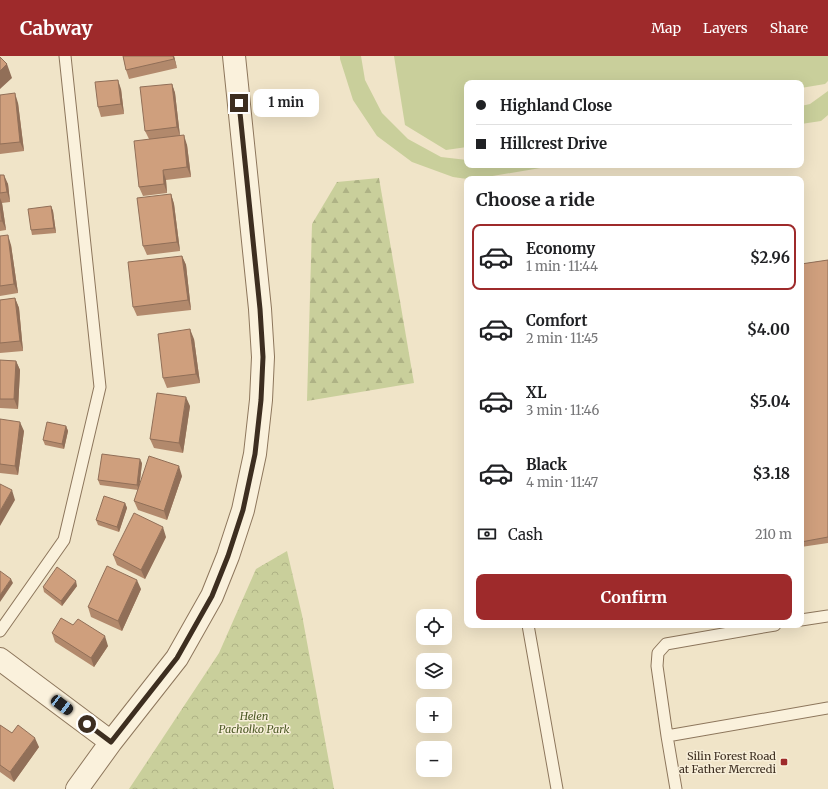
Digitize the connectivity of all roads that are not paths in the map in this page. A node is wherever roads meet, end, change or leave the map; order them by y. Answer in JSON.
{"nodes":[{"id":1,"x":64,"y":56,"type":"edge"},
{"id":2,"x":234,"y":56,"type":"edge"},
{"id":3,"x":828,"y":616,"type":"edge"},
{"id":4,"x":804,"y":620,"type":"edge"},
{"id":5,"x":529,"y":628,"type":"edge"},
{"id":6,"x":758,"y":628,"type":"edge"},
{"id":7,"x":0,"y":631,"type":"edge"},
{"id":8,"x":0,"y":659,"type":"edge"},
{"id":9,"x":828,"y":708,"type":"edge"},
{"id":10,"x":666,"y":736,"type":"junction"},
{"id":11,"x":111,"y":742,"type":"junction"},
{"id":12,"x":77,"y":789,"type":"edge"},
{"id":13,"x":557,"y":789,"type":"edge"},
{"id":14,"x":676,"y":789,"type":"edge"}],
"edges":[{"from":1,"to":7,"type":"lane"},
{"from":2,"to":11,"type":"street"},
{"from":3,"to":4,"type":"lane"},
{"from":5,"to":13,"type":"lane"},
{"from":6,"to":10,"type":"lane"},
{"from":8,"to":11,"type":"street"},
{"from":9,"to":10,"type":"lane"},
{"from":10,"to":14,"type":"lane"},
{"from":11,"to":12,"type":"street"}]}
